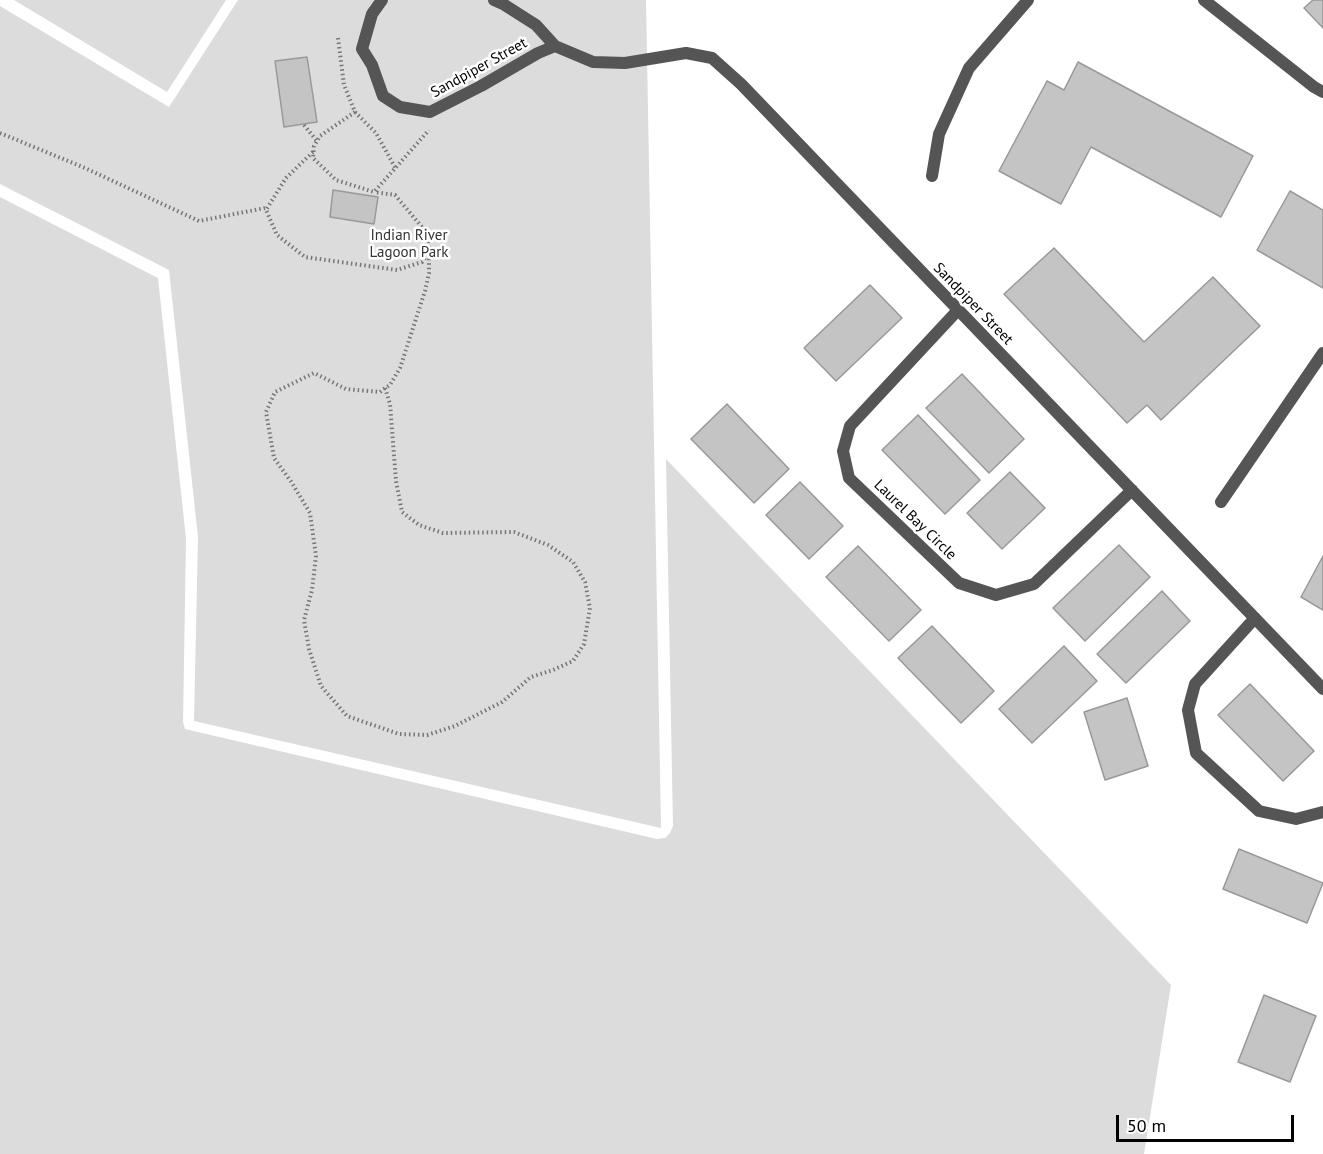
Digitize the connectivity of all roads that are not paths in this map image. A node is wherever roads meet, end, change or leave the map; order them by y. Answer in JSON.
{"nodes":[{"id":1,"x":382,"y":0,"type":"edge"},
{"id":2,"x":494,"y":0,"type":"edge"},
{"id":3,"x":1028,"y":0,"type":"edge"},
{"id":4,"x":1204,"y":0,"type":"edge"},
{"id":5,"x":555,"y":46,"type":"junction"},
{"id":6,"x":1323,"y":92,"type":"edge"},
{"id":7,"x":932,"y":176,"type":"dead end"},
{"id":8,"x":958,"y":310,"type":"junction"},
{"id":9,"x":1323,"y":353,"type":"edge"},
{"id":10,"x":1132,"y":490,"type":"junction"},
{"id":11,"x":1221,"y":502,"type":"dead end"},
{"id":12,"x":1255,"y":618,"type":"junction"},
{"id":13,"x":1323,"y":689,"type":"edge"},
{"id":14,"x":1323,"y":812,"type":"edge"}],
"edges":[{"from":1,"to":5,"type":"street","name":"Sandpiper Street"},
{"from":2,"to":5,"type":"street","name":"Sandpiper Street"},
{"from":3,"to":7,"type":"street"},
{"from":4,"to":6,"type":"street"},
{"from":5,"to":8,"type":"street","name":"Sandpiper Street"},
{"from":8,"to":10,"type":"street","name":"Sandpiper Street"},
{"from":8,"to":10,"type":"street","name":"Laurel Bay Circle"},
{"from":9,"to":11,"type":"street"},
{"from":10,"to":12,"type":"street","name":"Sandpiper Street"},
{"from":12,"to":13,"type":"street","name":"Sandpiper Street"},
{"from":12,"to":14,"type":"street"}]}
